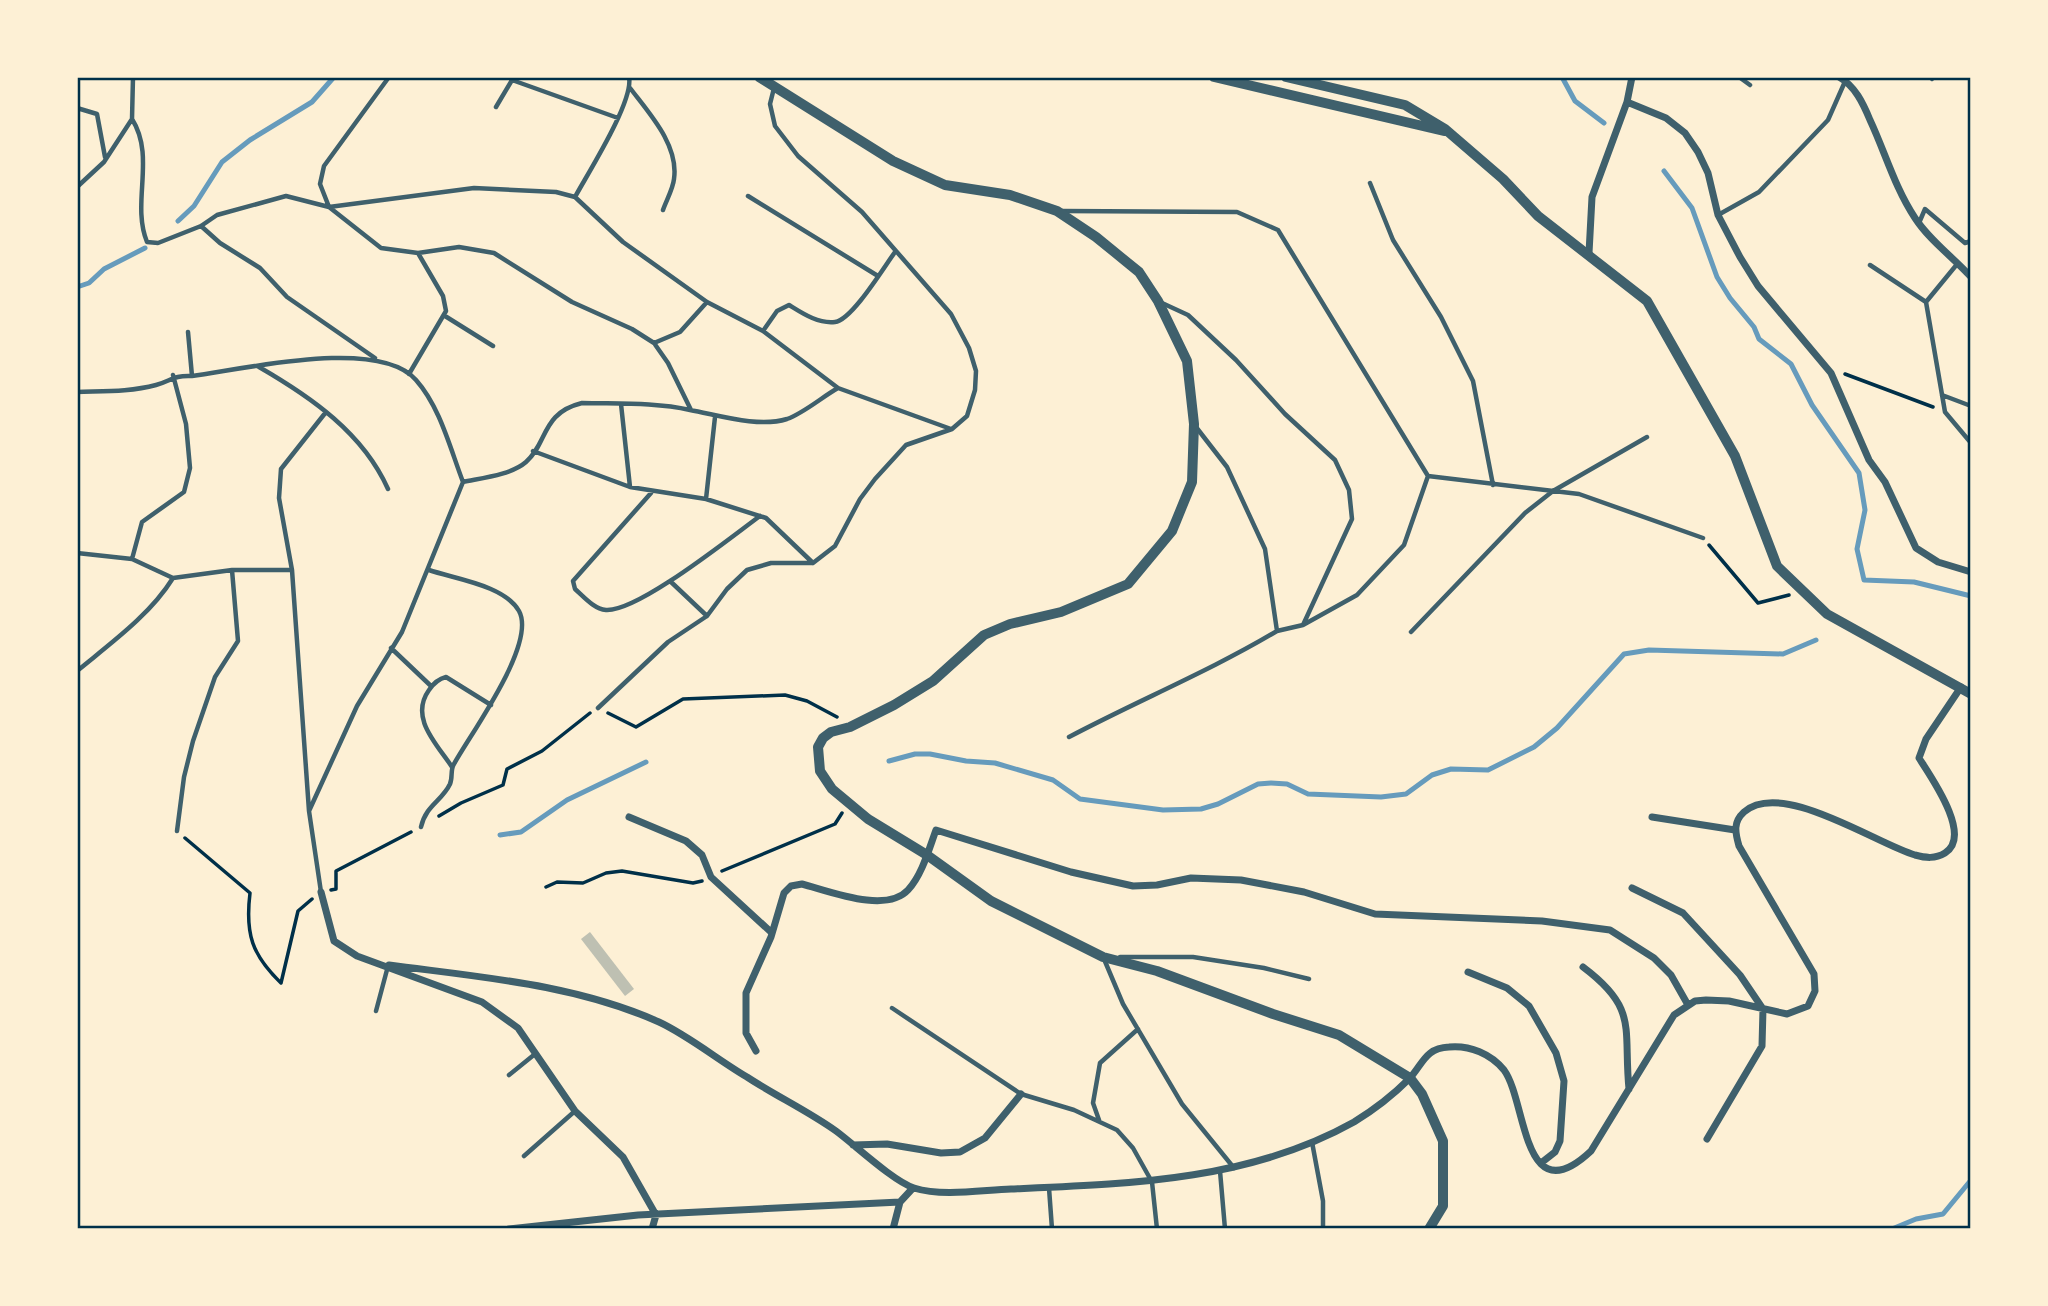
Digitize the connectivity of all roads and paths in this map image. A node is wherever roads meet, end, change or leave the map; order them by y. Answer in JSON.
{"nodes":[{"id":1,"x":133,"y":77,"type":"edge"},
{"id":2,"x":389,"y":77,"type":"edge"},
{"id":3,"x":629,"y":77,"type":"edge"},
{"id":4,"x":759,"y":77,"type":"edge"},
{"id":5,"x":1214,"y":77,"type":"edge"},
{"id":6,"x":1286,"y":77,"type":"edge"},
{"id":7,"x":1632,"y":77,"type":"edge"},
{"id":8,"x":1739,"y":77,"type":"edge"},
{"id":9,"x":1844,"y":78,"type":"edge"},
{"id":10,"x":775,"y":84,"type":"junction"},
{"id":11,"x":1750,"y":85,"type":"dead end"},
{"id":12,"x":630,"y":88,"type":"junction"},
{"id":13,"x":1627,"y":102,"type":"junction"},
{"id":14,"x":496,"y":107,"type":"dead end"},
{"id":15,"x":77,"y":108,"type":"edge"},
{"id":16,"x":618,"y":118,"type":"junction"},
{"id":17,"x":132,"y":119,"type":"junction"},
{"id":18,"x":1450,"y":133,"type":"junction"},
{"id":19,"x":105,"y":159,"type":"junction"},
{"id":20,"x":1370,"y":183,"type":"dead end"},
{"id":21,"x":77,"y":187,"type":"edge"},
{"id":22,"x":748,"y":196,"type":"dead end"},
{"id":23,"x":575,"y":197,"type":"junction"},
{"id":24,"x":329,"y":207,"type":"junction"},
{"id":25,"x":663,"y":210,"type":"dead end"},
{"id":26,"x":1057,"y":211,"type":"junction"},
{"id":27,"x":1718,"y":215,"type":"junction"},
{"id":28,"x":1919,"y":223,"type":"junction"},
{"id":29,"x":201,"y":226,"type":"junction"},
{"id":30,"x":1971,"y":241,"type":"edge"},
{"id":31,"x":895,"y":252,"type":"junction"},
{"id":32,"x":418,"y":253,"type":"junction"},
{"id":33,"x":1589,"y":253,"type":"junction"},
{"id":34,"x":1958,"y":262,"type":"junction"},
{"id":35,"x":1870,"y":265,"type":"dead end"},
{"id":36,"x":878,"y":276,"type":"junction"},
{"id":37,"x":1971,"y":277,"type":"edge"},
{"id":38,"x":1158,"y":301,"type":"junction"},
{"id":39,"x":707,"y":302,"type":"junction"},
{"id":40,"x":1926,"y":302,"type":"junction"},
{"id":41,"x":445,"y":316,"type":"junction"},
{"id":42,"x":763,"y":331,"type":"junction"},
{"id":43,"x":188,"y":332,"type":"dead end"},
{"id":44,"x":654,"y":343,"type":"junction"},
{"id":45,"x":493,"y":346,"type":"dead end"},
{"id":46,"x":379,"y":360,"type":"junction"},
{"id":47,"x":259,"y":367,"type":"junction"},
{"id":48,"x":1831,"y":373,"type":"junction"},
{"id":49,"x":409,"y":375,"type":"junction"},
{"id":50,"x":173,"y":376,"type":"junction"},
{"id":51,"x":192,"y":376,"type":"junction"},
{"id":52,"x":838,"y":388,"type":"junction"},
{"id":53,"x":77,"y":392,"type":"edge"},
{"id":54,"x":1942,"y":396,"type":"junction"},
{"id":55,"x":621,"y":404,"type":"junction"},
{"id":56,"x":1971,"y":405,"type":"edge"},
{"id":57,"x":691,"y":410,"type":"junction"},
{"id":58,"x":326,"y":412,"type":"junction"},
{"id":59,"x":1945,"y":412,"type":"junction"},
{"id":60,"x":715,"y":417,"type":"junction"},
{"id":61,"x":1194,"y":424,"type":"junction"},
{"id":62,"x":952,"y":429,"type":"junction"},
{"id":63,"x":1647,"y":437,"type":"dead end"},
{"id":64,"x":1971,"y":443,"type":"edge"},
{"id":65,"x":533,"y":451,"type":"junction"},
{"id":66,"x":1428,"y":476,"type":"junction"},
{"id":67,"x":463,"y":482,"type":"junction"},
{"id":68,"x":1493,"y":485,"type":"junction"},
{"id":69,"x":630,"y":487,"type":"junction"},
{"id":70,"x":388,"y":489,"type":"dead end"},
{"id":71,"x":1553,"y":491,"type":"junction"},
{"id":72,"x":651,"y":493,"type":"junction"},
{"id":73,"x":706,"y":499,"type":"junction"},
{"id":74,"x":760,"y":516,"type":"junction"},
{"id":75,"x":1703,"y":538,"type":"joint"},
{"id":76,"x":77,"y":553,"type":"edge"},
{"id":77,"x":132,"y":559,"type":"junction"},
{"id":78,"x":813,"y":563,"type":"junction"},
{"id":79,"x":232,"y":570,"type":"junction"},
{"id":80,"x":292,"y":570,"type":"junction"},
{"id":81,"x":429,"y":570,"type":"junction"},
{"id":82,"x":1971,"y":572,"type":"edge"},
{"id":83,"x":173,"y":578,"type":"junction"},
{"id":84,"x":670,"y":581,"type":"junction"},
{"id":85,"x":1801,"y":592,"type":"junction"},
{"id":86,"x":707,"y":616,"type":"junction"},
{"id":87,"x":1303,"y":625,"type":"junction"},
{"id":88,"x":1278,"y":631,"type":"junction"},
{"id":89,"x":1411,"y":632,"type":"dead end"},
{"id":90,"x":391,"y":649,"type":"junction"},
{"id":91,"x":77,"y":671,"type":"edge"},
{"id":92,"x":431,"y":686,"type":"junction"},
{"id":93,"x":1962,"y":686,"type":"junction"},
{"id":94,"x":1971,"y":694,"type":"edge"},
{"id":95,"x":491,"y":705,"type":"junction"},
{"id":96,"x":598,"y":708,"type":"junction"},
{"id":97,"x":850,"y":727,"type":"junction"},
{"id":98,"x":1069,"y":737,"type":"dead end"},
{"id":99,"x":452,"y":768,"type":"junction"},
{"id":100,"x":309,"y":811,"type":"junction"},
{"id":101,"x":629,"y":817,"type":"dead end"},
{"id":102,"x":1652,"y":817,"type":"dead end"},
{"id":103,"x":421,"y":827,"type":"junction"},
{"id":104,"x":1735,"y":830,"type":"junction"},
{"id":105,"x":177,"y":831,"type":"joint"},
{"id":106,"x":926,"y":855,"type":"junction"},
{"id":107,"x":1632,"y":888,"type":"dead end"},
{"id":108,"x":321,"y":892,"type":"junction"},
{"id":109,"x":772,"y":933,"type":"junction"},
{"id":110,"x":1103,"y":957,"type":"junction"},
{"id":111,"x":388,"y":965,"type":"junction"},
{"id":112,"x":1583,"y":967,"type":"dead end"},
{"id":113,"x":1468,"y":972,"type":"dead end"},
{"id":114,"x":1309,"y":979,"type":"dead end"},
{"id":115,"x":1688,"y":1005,"type":"junction"},
{"id":116,"x":892,"y":1008,"type":"dead end"},
{"id":117,"x":1763,"y":1009,"type":"junction"},
{"id":118,"x":376,"y":1011,"type":"dead end"},
{"id":119,"x":1138,"y":1030,"type":"junction"},
{"id":120,"x":756,"y":1051,"type":"dead end"},
{"id":121,"x":535,"y":1054,"type":"junction"},
{"id":122,"x":509,"y":1075,"type":"dead end"},
{"id":123,"x":1410,"y":1078,"type":"junction"},
{"id":124,"x":1629,"y":1089,"type":"junction"},
{"id":125,"x":1021,"y":1094,"type":"junction"},
{"id":126,"x":575,"y":1111,"type":"junction"},
{"id":127,"x":1099,"y":1120,"type":"junction"},
{"id":128,"x":1707,"y":1139,"type":"dead end"},
{"id":129,"x":1312,"y":1141,"type":"junction"},
{"id":130,"x":853,"y":1145,"type":"junction"},
{"id":131,"x":524,"y":1156,"type":"dead end"},
{"id":132,"x":1541,"y":1163,"type":"junction"},
{"id":133,"x":1234,"y":1168,"type":"junction"},
{"id":134,"x":1220,"y":1171,"type":"junction"},
{"id":135,"x":1152,"y":1182,"type":"junction"},
{"id":136,"x":1049,"y":1187,"type":"junction"},
{"id":137,"x":914,"y":1188,"type":"junction"},
{"id":138,"x":900,"y":1202,"type":"junction"},
{"id":139,"x":656,"y":1215,"type":"junction"},
{"id":140,"x":509,"y":1229,"type":"edge"},
{"id":141,"x":652,"y":1229,"type":"edge"},
{"id":142,"x":893,"y":1229,"type":"edge"},
{"id":143,"x":1052,"y":1229,"type":"edge"},
{"id":144,"x":1157,"y":1229,"type":"edge"},
{"id":145,"x":1225,"y":1229,"type":"edge"},
{"id":146,"x":1323,"y":1229,"type":"edge"},
{"id":147,"x":1429,"y":1229,"type":"edge"}],
"edges":[{"from":1,"to":17,"type":"lane"},
{"from":2,"to":24,"type":"lane"},
{"from":3,"to":12,"type":"lane"},
{"from":4,"to":10,"type":"street"},
{"from":5,"to":18,"type":"street"},
{"from":6,"to":18,"type":"street"},
{"from":7,"to":13,"type":"street"},
{"from":8,"to":11,"type":"lane"},
{"from":9,"to":27,"type":"lane"},
{"from":9,"to":28,"type":"street"},
{"from":10,"to":26,"type":"street"},
{"from":10,"to":31,"type":"lane"},
{"from":12,"to":16,"type":"lane"},
{"from":12,"to":25,"type":"lane"},
{"from":13,"to":27,"type":"street"},
{"from":13,"to":33,"type":"street"},
{"from":14,"to":16,"type":"lane"},
{"from":15,"to":19,"type":"lane"},
{"from":16,"to":23,"type":"lane"},
{"from":17,"to":19,"type":"lane"},
{"from":17,"to":29,"type":"lane"},
{"from":18,"to":33,"type":"street"},
{"from":19,"to":21,"type":"lane"},
{"from":20,"to":68,"type":"lane"},
{"from":22,"to":36,"type":"lane"},
{"from":23,"to":24,"type":"lane"},
{"from":23,"to":39,"type":"lane"},
{"from":24,"to":29,"type":"lane"},
{"from":24,"to":32,"type":"lane"},
{"from":26,"to":38,"type":"street"},
{"from":26,"to":66,"type":"lane"},
{"from":27,"to":48,"type":"street"},
{"from":28,"to":30,"type":"lane"},
{"from":28,"to":34,"type":"street"},
{"from":29,"to":46,"type":"lane"},
{"from":31,"to":36,"type":"lane"},
{"from":31,"to":62,"type":"lane"},
{"from":32,"to":41,"type":"lane"},
{"from":32,"to":44,"type":"lane"},
{"from":33,"to":85,"type":"street"},
{"from":34,"to":37,"type":"street"},
{"from":34,"to":40,"type":"lane"},
{"from":35,"to":40,"type":"lane"},
{"from":36,"to":42,"type":"lane"},
{"from":38,"to":61,"type":"street"},
{"from":38,"to":87,"type":"lane"},
{"from":39,"to":42,"type":"lane"},
{"from":39,"to":44,"type":"lane"},
{"from":40,"to":54,"type":"lane"},
{"from":41,"to":45,"type":"lane"},
{"from":41,"to":49,"type":"lane"},
{"from":42,"to":52,"type":"lane"},
{"from":43,"to":51,"type":"lane"},
{"from":44,"to":57,"type":"lane"},
{"from":46,"to":47,"type":"lane"},
{"from":46,"to":49,"type":"lane"},
{"from":47,"to":51,"type":"lane"},
{"from":47,"to":58,"type":"lane"},
{"from":48,"to":59,"type":"path"},
{"from":48,"to":82,"type":"street"},
{"from":49,"to":67,"type":"lane"},
{"from":50,"to":51,"type":"lane"},
{"from":50,"to":53,"type":"lane"},
{"from":50,"to":77,"type":"lane"},
{"from":52,"to":60,"type":"lane"},
{"from":52,"to":62,"type":"lane"},
{"from":54,"to":56,"type":"lane"},
{"from":54,"to":59,"type":"lane"},
{"from":55,"to":57,"type":"lane"},
{"from":55,"to":65,"type":"lane"},
{"from":55,"to":69,"type":"lane"},
{"from":57,"to":60,"type":"lane"},
{"from":58,"to":70,"type":"lane"},
{"from":58,"to":80,"type":"lane"},
{"from":59,"to":64,"type":"lane"},
{"from":60,"to":73,"type":"lane"},
{"from":61,"to":88,"type":"lane"},
{"from":61,"to":97,"type":"street"},
{"from":62,"to":78,"type":"lane"},
{"from":63,"to":71,"type":"lane"},
{"from":65,"to":67,"type":"lane"},
{"from":65,"to":69,"type":"lane"},
{"from":66,"to":68,"type":"lane"},
{"from":66,"to":87,"type":"lane"},
{"from":67,"to":81,"type":"lane"},
{"from":68,"to":71,"type":"lane"},
{"from":69,"to":72,"type":"lane"},
{"from":71,"to":75,"type":"lane"},
{"from":71,"to":89,"type":"lane"},
{"from":72,"to":73,"type":"lane"},
{"from":72,"to":84,"type":"lane"},
{"from":73,"to":74,"type":"lane"},
{"from":74,"to":78,"type":"lane"},
{"from":74,"to":84,"type":"lane"},
{"from":75,"to":85,"type":"path"},
{"from":76,"to":77,"type":"lane"},
{"from":77,"to":83,"type":"lane"},
{"from":78,"to":86,"type":"lane"},
{"from":79,"to":80,"type":"lane"},
{"from":79,"to":83,"type":"lane"},
{"from":79,"to":105,"type":"lane"},
{"from":80,"to":100,"type":"lane"},
{"from":81,"to":90,"type":"lane"},
{"from":81,"to":95,"type":"lane"},
{"from":83,"to":91,"type":"lane"},
{"from":84,"to":86,"type":"lane"},
{"from":85,"to":93,"type":"street"},
{"from":86,"to":96,"type":"lane"},
{"from":87,"to":88,"type":"lane"},
{"from":88,"to":98,"type":"lane"},
{"from":90,"to":92,"type":"lane"},
{"from":90,"to":100,"type":"lane"},
{"from":92,"to":95,"type":"lane"},
{"from":92,"to":99,"type":"lane"},
{"from":93,"to":94,"type":"street"},
{"from":93,"to":104,"type":"street"},
{"from":95,"to":99,"type":"lane"},
{"from":96,"to":97,"type":"path"},
{"from":96,"to":103,"type":"path"},
{"from":97,"to":106,"type":"street"},
{"from":99,"to":103,"type":"lane"},
{"from":100,"to":108,"type":"lane"},
{"from":101,"to":109,"type":"street"},
{"from":102,"to":104,"type":"street"},
{"from":103,"to":108,"type":"path"},
{"from":104,"to":117,"type":"street"},
{"from":105,"to":108,"type":"path"},
{"from":106,"to":109,"type":"street"},
{"from":106,"to":110,"type":"street"},
{"from":106,"to":115,"type":"street"},
{"from":107,"to":117,"type":"street"},
{"from":108,"to":111,"type":"street"},
{"from":109,"to":120,"type":"street"},
{"from":110,"to":114,"type":"lane"},
{"from":110,"to":119,"type":"lane"},
{"from":110,"to":123,"type":"street"},
{"from":111,"to":118,"type":"lane"},
{"from":111,"to":121,"type":"street"},
{"from":111,"to":130,"type":"street"},
{"from":112,"to":124,"type":"street"},
{"from":113,"to":132,"type":"street"},
{"from":115,"to":117,"type":"street"},
{"from":115,"to":124,"type":"street"},
{"from":116,"to":125,"type":"lane"},
{"from":117,"to":128,"type":"street"},
{"from":119,"to":127,"type":"lane"},
{"from":119,"to":133,"type":"lane"},
{"from":121,"to":122,"type":"lane"},
{"from":121,"to":126,"type":"street"},
{"from":123,"to":129,"type":"street"},
{"from":123,"to":132,"type":"street"},
{"from":123,"to":147,"type":"street"},
{"from":124,"to":132,"type":"street"},
{"from":125,"to":127,"type":"lane"},
{"from":125,"to":130,"type":"street"},
{"from":126,"to":131,"type":"lane"},
{"from":126,"to":139,"type":"street"},
{"from":127,"to":135,"type":"lane"},
{"from":129,"to":133,"type":"street"},
{"from":129,"to":146,"type":"lane"},
{"from":130,"to":137,"type":"street"},
{"from":133,"to":134,"type":"street"},
{"from":134,"to":135,"type":"street"},
{"from":134,"to":145,"type":"lane"},
{"from":135,"to":136,"type":"street"},
{"from":135,"to":144,"type":"lane"},
{"from":136,"to":137,"type":"street"},
{"from":136,"to":143,"type":"lane"},
{"from":137,"to":138,"type":"street"},
{"from":138,"to":139,"type":"street"},
{"from":138,"to":142,"type":"street"},
{"from":139,"to":140,"type":"street"},
{"from":139,"to":141,"type":"street"}]}
